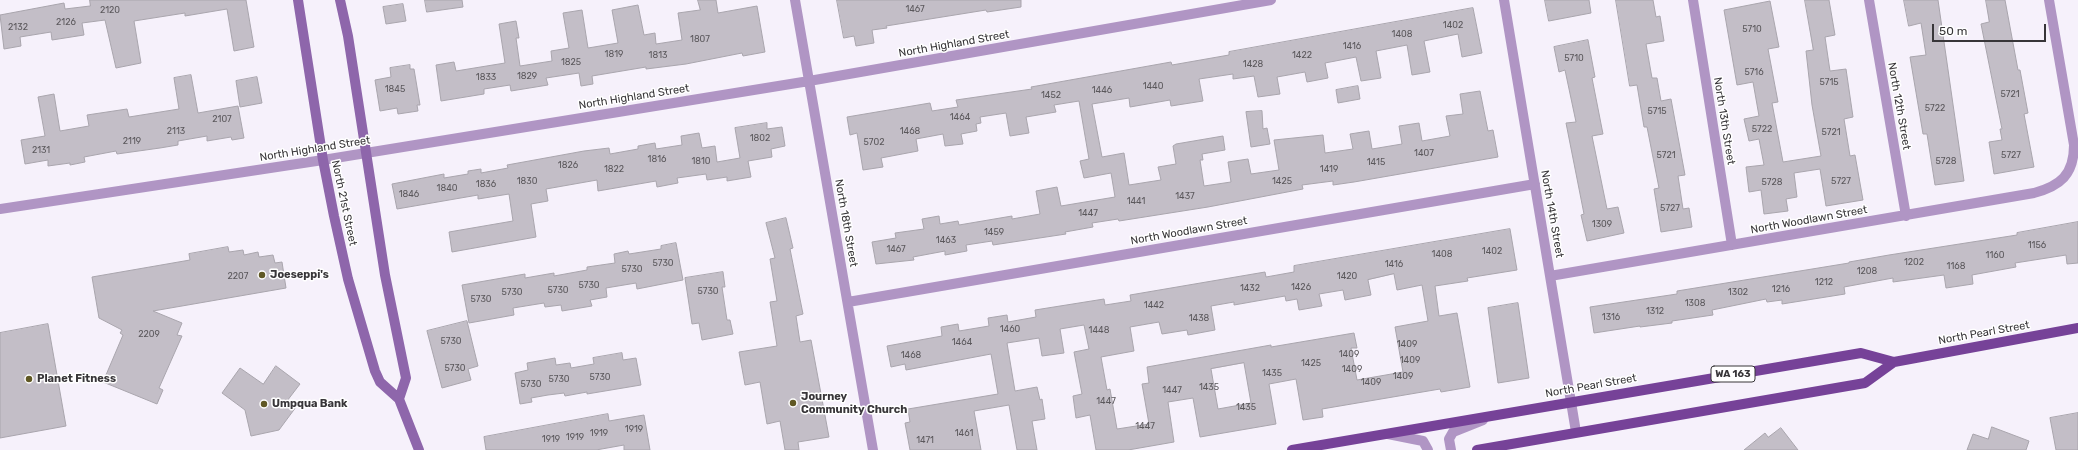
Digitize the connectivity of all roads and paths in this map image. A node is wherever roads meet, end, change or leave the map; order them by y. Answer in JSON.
{"nodes":[{"id":1,"x":298,"y":0,"type":"edge"},
{"id":2,"x":340,"y":0,"type":"edge"},
{"id":3,"x":795,"y":0,"type":"edge"},
{"id":4,"x":1271,"y":0,"type":"edge"},
{"id":5,"x":1504,"y":0,"type":"edge"},
{"id":6,"x":1693,"y":0,"type":"edge"},
{"id":7,"x":1869,"y":0,"type":"edge"},
{"id":8,"x":2049,"y":0,"type":"edge"},
{"id":9,"x":809,"y":81,"type":"junction"},
{"id":10,"x":366,"y":153,"type":"junction"},
{"id":11,"x":323,"y":160,"type":"junction"},
{"id":12,"x":1535,"y":184,"type":"junction"},
{"id":13,"x":0,"y":209,"type":"edge"},
{"id":14,"x":1906,"y":216,"type":"junction"},
{"id":15,"x":1732,"y":245,"type":"junction"},
{"id":16,"x":1550,"y":276,"type":"junction"},
{"id":17,"x":848,"y":302,"type":"junction"},
{"id":18,"x":2078,"y":328,"type":"edge"},
{"id":19,"x":1894,"y":362,"type":"junction"},
{"id":20,"x":399,"y":399,"type":"junction"},
{"id":21,"x":1572,"y":401,"type":"junction"},
{"id":22,"x":1492,"y":416,"type":"junction"},
{"id":23,"x":1576,"y":432,"type":"junction"},
{"id":24,"x":1386,"y":433,"type":"junction"},
{"id":25,"x":419,"y":450,"type":"edge"},
{"id":26,"x":873,"y":450,"type":"edge"},
{"id":27,"x":1292,"y":450,"type":"edge"},
{"id":28,"x":1428,"y":450,"type":"edge"},
{"id":29,"x":1451,"y":450,"type":"edge"},
{"id":30,"x":1477,"y":450,"type":"edge"}],
"edges":[{"from":1,"to":11,"type":"main road","name":"North 21st Street"},
{"from":2,"to":10,"type":"main road"},
{"from":3,"to":9,"type":"street","name":"North 18th Street"},
{"from":4,"to":9,"type":"street","name":"North Highland Street"},
{"from":5,"to":12,"type":"street","name":"North 14th Street"},
{"from":6,"to":15,"type":"street","name":"North 13th Street"},
{"from":7,"to":14,"type":"street","name":"North 12th Street"},
{"from":8,"to":14,"type":"street","name":"North Woodlawn Street"},
{"from":9,"to":10,"type":"street","name":"North Highland Street"},
{"from":9,"to":17,"type":"street","name":"North 18th Street"},
{"from":10,"to":11,"type":"street","name":"North Highland Street"},
{"from":10,"to":20,"type":"main road"},
{"from":11,"to":13,"type":"street","name":"North Highland Street"},
{"from":11,"to":20,"type":"main road","name":"North 21st Street"},
{"from":12,"to":16,"type":"street","name":"North 14th Street"},
{"from":12,"to":17,"type":"street","name":"North Woodlawn Street"},
{"from":14,"to":15,"type":"street","name":"North Woodlawn Street"},
{"from":15,"to":16,"type":"street","name":"North Woodlawn Street"},
{"from":16,"to":21,"type":"street","name":"North 14th Street"},
{"from":17,"to":26,"type":"street","name":"North 18th Street"},
{"from":18,"to":19,"type":"main road","name":"North Pearl Street","number":"WA 163"},
{"from":19,"to":21,"type":"main road","name":"North Pearl Street","number":"WA 163"},
{"from":19,"to":23,"type":"main road","name":"North Pearl Street","number":"WA 163"},
{"from":20,"to":25,"type":"main road","name":"North 21st Street"},
{"from":21,"to":22,"type":"main road","name":"North Pearl Street","number":"WA 163"},
{"from":21,"to":23,"type":"street","name":"North 14th Street"},
{"from":22,"to":24,"type":"main road","name":"North Pearl Street","number":"WA 163"},
{"from":22,"to":29,"type":"street"},
{"from":23,"to":30,"type":"main road","name":"North Pearl Street","number":"WA 163"},
{"from":24,"to":27,"type":"main road","name":"North Pearl Street","number":"WA 163"},
{"from":24,"to":28,"type":"street"}]}
